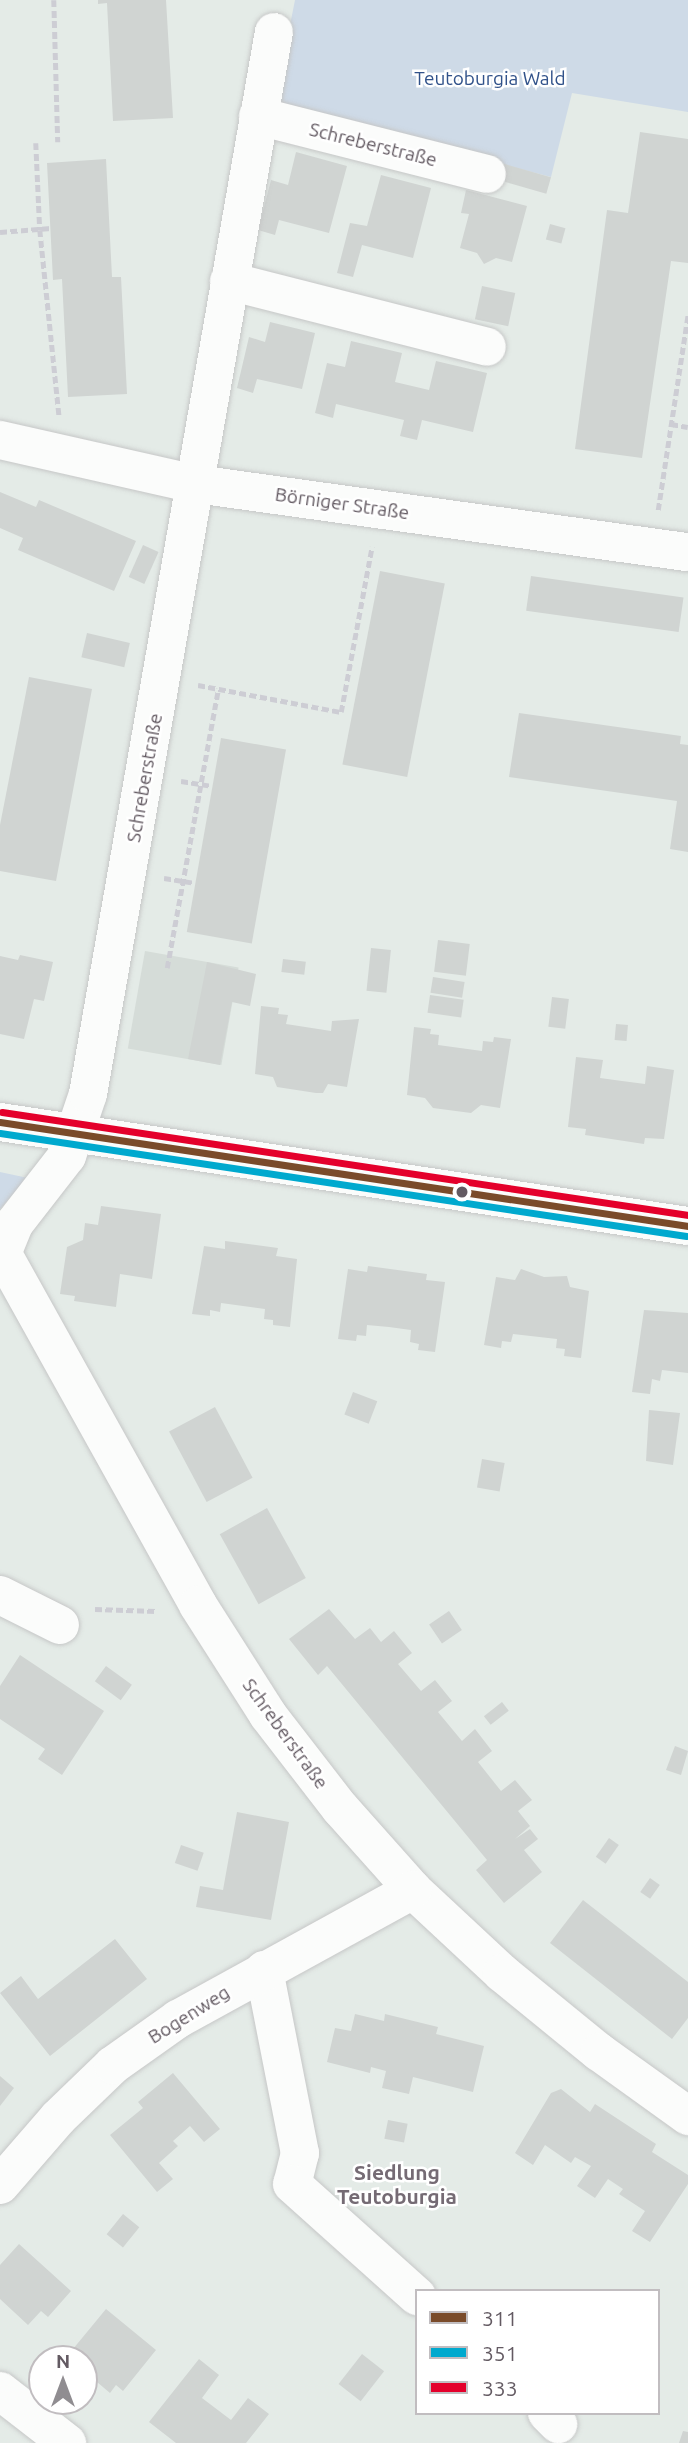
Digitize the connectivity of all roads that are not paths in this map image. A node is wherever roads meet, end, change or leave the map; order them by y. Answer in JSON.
{"nodes":[{"id":1,"x":274,"y":32,"type":"dead end"},
{"id":2,"x":258,"y":116,"type":"junction"},
{"id":3,"x":487,"y":174,"type":"dead end"},
{"id":4,"x":229,"y":281,"type":"junction"},
{"id":5,"x":487,"y":347,"type":"dead end"},
{"id":6,"x":0,"y":440,"type":"edge"},
{"id":7,"x":195,"y":484,"type":"junction"},
{"id":8,"x":670,"y":550,"type":"edge"},
{"id":9,"x":0,"y":1122,"type":"edge"},
{"id":10,"x":74,"y":1135,"type":"junction"},
{"id":11,"x":688,"y":1226,"type":"edge"},
{"id":12,"x":1,"y":1254,"type":"edge"},
{"id":13,"x":0,"y":1595,"type":"edge"},
{"id":14,"x":60,"y":1625,"type":"road end"},
{"id":15,"x":413,"y":1890,"type":"junction"},
{"id":16,"x":264,"y":1970,"type":"junction"},
{"id":17,"x":688,"y":2116,"type":"edge"},
{"id":18,"x":0,"y":2185,"type":"edge"},
{"id":19,"x":415,"y":2294,"type":"edge"},
{"id":20,"x":0,"y":2390,"type":"edge"},
{"id":21,"x":67,"y":2443,"type":"edge"}],
"edges":[{"from":1,"to":2,"type":"street","name":"Schreberstraße"},
{"from":2,"to":3,"type":"street","name":"Schreberstraße"},
{"from":2,"to":4,"type":"street","name":"Schreberstraße"},
{"from":4,"to":5,"type":"street"},
{"from":4,"to":7,"type":"street","name":"Schreberstraße"},
{"from":6,"to":7,"type":"street","name":"Börniger Straße"},
{"from":7,"to":8,"type":"street","name":"Börniger Straße"},
{"from":7,"to":10,"type":"street","name":"Schreberstraße"},
{"from":9,"to":10,"type":"street"},
{"from":10,"to":11,"type":"street"},
{"from":10,"to":12,"type":"street","name":"Schreberstraße"},
{"from":12,"to":15,"type":"street","name":"Schreberstraße"},
{"from":13,"to":14,"type":"street"},
{"from":15,"to":16,"type":"street","name":"Bogenweg"},
{"from":15,"to":17,"type":"street","name":"Schreberstraße"},
{"from":16,"to":18,"type":"street","name":"Bogenweg"},
{"from":16,"to":19,"type":"street"},
{"from":20,"to":21,"type":"street"}]}
